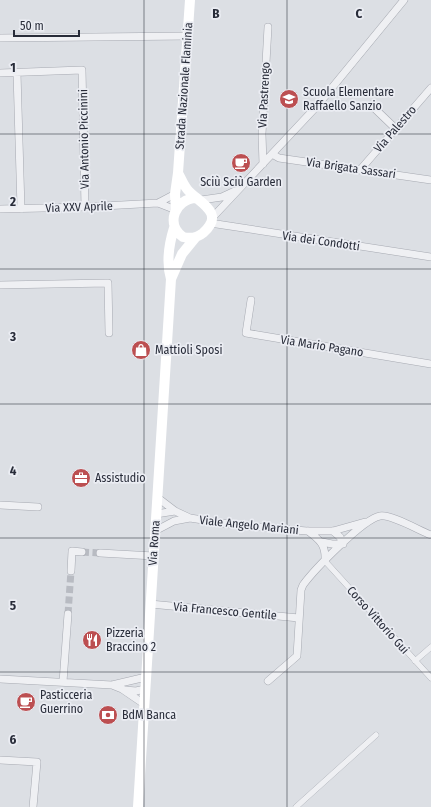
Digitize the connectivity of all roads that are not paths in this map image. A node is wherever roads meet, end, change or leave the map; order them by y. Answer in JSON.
{"nodes":[{"id":1,"x":190,"y":0,"type":"edge"},
{"id":2,"x":404,"y":0,"type":"edge"},
{"id":3,"x":268,"y":27,"type":"dead end"},
{"id":4,"x":188,"y":36,"type":"junction"},
{"id":5,"x":0,"y":38,"type":"edge"},
{"id":6,"x":0,"y":73,"type":"edge"},
{"id":7,"x":17,"y":73,"type":"junction"},
{"id":8,"x":431,"y":88,"type":"edge"},
{"id":9,"x":423,"y":98,"type":"junction"},
{"id":10,"x":431,"y":99,"type":"edge"},
{"id":11,"x":371,"y":105,"type":"dead end"},
{"id":12,"x":396,"y":129,"type":"junction"},
{"id":13,"x":272,"y":154,"type":"junction"},
{"id":14,"x":263,"y":164,"type":"junction"},
{"id":15,"x":360,"y":170,"type":"junction"},
{"id":16,"x":178,"y":173,"type":"junction"},
{"id":17,"x":431,"y":180,"type":"edge"},
{"id":18,"x":239,"y":189,"type":"junction"},
{"id":19,"x":175,"y":194,"type":"junction"},
{"id":20,"x":199,"y":199,"type":"junction"},
{"id":21,"x":158,"y":203,"type":"junction"},
{"id":22,"x":85,"y":207,"type":"junction"},
{"id":23,"x":0,"y":209,"type":"edge"},
{"id":24,"x":21,"y":209,"type":"junction"},
{"id":25,"x":176,"y":210,"type":"junction"},
{"id":26,"x":210,"y":221,"type":"junction"},
{"id":27,"x":174,"y":228,"type":"junction"},
{"id":28,"x":195,"y":238,"type":"junction"},
{"id":29,"x":431,"y":257,"type":"edge"},
{"id":30,"x":171,"y":279,"type":"junction"},
{"id":31,"x":0,"y":285,"type":"edge"},
{"id":32,"x":252,"y":300,"type":"dead end"},
{"id":33,"x":109,"y":333,"type":"dead end"},
{"id":34,"x":431,"y":364,"type":"edge"},
{"id":35,"x":158,"y":498,"type":"junction"},
{"id":36,"x":0,"y":505,"type":"edge"},
{"id":37,"x":38,"y":507,"type":"dead end"},
{"id":38,"x":175,"y":511,"type":"junction"},
{"id":39,"x":156,"y":514,"type":"junction"},
{"id":40,"x":190,"y":518,"type":"junction"},
{"id":41,"x":369,"y":520,"type":"junction"},
{"id":42,"x":174,"y":521,"type":"junction"},
{"id":43,"x":155,"y":531,"type":"junction"},
{"id":44,"x":307,"y":531,"type":"junction"},
{"id":45,"x":333,"y":531,"type":"junction"},
{"id":46,"x":431,"y":535,"type":"edge"},
{"id":47,"x":322,"y":542,"type":"junction"},
{"id":48,"x":343,"y":544,"type":"junction"},
{"id":49,"x":82,"y":552,"type":"tunnel mouth"},
{"id":50,"x":100,"y":553,"type":"tunnel mouth"},
{"id":51,"x":154,"y":556,"type":"junction"},
{"id":52,"x":325,"y":561,"type":"junction"},
{"id":53,"x":71,"y":571,"type":"tunnel mouth"},
{"id":54,"x":150,"y":604,"type":"junction"},
{"id":55,"x":68,"y":614,"type":"tunnel mouth"},
{"id":56,"x":299,"y":618,"type":"junction"},
{"id":57,"x":431,"y":646,"type":"edge"},
{"id":58,"x":415,"y":661,"type":"junction"},
{"id":59,"x":146,"y":677,"type":"junction"},
{"id":60,"x":431,"y":678,"type":"edge"},
{"id":61,"x":0,"y":679,"type":"edge"},
{"id":62,"x":63,"y":682,"type":"junction"},
{"id":63,"x":268,"y":682,"type":"dead end"},
{"id":64,"x":112,"y":685,"type":"junction"},
{"id":65,"x":122,"y":689,"type":"junction"},
{"id":66,"x":145,"y":689,"type":"junction"},
{"id":67,"x":144,"y":704,"type":"junction"},
{"id":68,"x":376,"y":735,"type":"dead end"},
{"id":69,"x":0,"y":760,"type":"edge"},
{"id":70,"x":33,"y":807,"type":"edge"},
{"id":71,"x":138,"y":807,"type":"edge"},
{"id":72,"x":296,"y":807,"type":"edge"}],
"edges":[{"from":1,"to":4,"type":"main road","name":"Strada Nazionale Flaminia"},
{"from":2,"to":13,"type":"street"},
{"from":3,"to":14,"type":"street","name":"Via Pastrengo"},
{"from":4,"to":5,"type":"street"},
{"from":4,"to":16,"type":"main road","name":"Strada Nazionale Flaminia"},
{"from":6,"to":7,"type":"street"},
{"from":7,"to":22,"type":"street","name":"Via Antonio Piccinini"},
{"from":7,"to":24,"type":"street"},
{"from":8,"to":9,"type":"street","name":"Via Palestro"},
{"from":9,"to":10,"type":"street"},
{"from":9,"to":12,"type":"street","name":"Via Palestro"},
{"from":11,"to":12,"type":"street"},
{"from":12,"to":15,"type":"street","name":"Via Palestro"},
{"from":13,"to":14,"type":"street"},
{"from":13,"to":15,"type":"street","name":"Via Brigata Sassari"},
{"from":14,"to":18,"type":"street"},
{"from":15,"to":17,"type":"street","name":"Via Brigata Sassari"},
{"from":16,"to":19,"type":"main road","name":"Strada Nazionale Flaminia"},
{"from":16,"to":20,"type":"main road"},
{"from":18,"to":20,"type":"street"},
{"from":18,"to":26,"type":"street"},
{"from":19,"to":21,"type":"street","name":"Via XXV Aprile"},
{"from":19,"to":25,"type":"main road","name":"Strada Nazionale Flaminia"},
{"from":20,"to":25,"type":"main road"},
{"from":20,"to":26,"type":"main road"},
{"from":21,"to":22,"type":"street","name":"Via XXV Aprile"},
{"from":21,"to":25,"type":"street","name":"Via XXV Aprile"},
{"from":22,"to":24,"type":"street","name":"Via XXV Aprile"},
{"from":23,"to":24,"type":"street","name":"Via XXV Aprile"},
{"from":25,"to":27,"type":"main road","name":"Strada Nazionale Flaminia"},
{"from":26,"to":28,"type":"main road"},
{"from":26,"to":29,"type":"street","name":"Via dei Condotti"},
{"from":27,"to":28,"type":"main road"},
{"from":27,"to":30,"type":"main road","name":"Via Roma"},
{"from":28,"to":30,"type":"main road","name":"Via Roma"},
{"from":30,"to":35,"type":"main road","name":"Via Roma"},
{"from":31,"to":33,"type":"street"},
{"from":32,"to":34,"type":"street","name":"Via Mario Pagano"},
{"from":35,"to":38,"type":"street","name":"Viale Angelo Mariani"},
{"from":35,"to":39,"type":"main road","name":"Via Roma"},
{"from":36,"to":37,"type":"street"},
{"from":38,"to":39,"type":"street"},
{"from":38,"to":40,"type":"street","name":"Viale Angelo Mariani"},
{"from":39,"to":42,"type":"street"},
{"from":39,"to":43,"type":"main road","name":"Via Roma"},
{"from":40,"to":42,"type":"street","name":"Viale Angelo Mariani"},
{"from":40,"to":44,"type":"street","name":"Viale Angelo Mariani"},
{"from":41,"to":45,"type":"street","name":"Viale Angelo Mariani"},
{"from":41,"to":46,"type":"street","name":"Viale Angelo Mariani"},
{"from":41,"to":48,"type":"street"},
{"from":42,"to":43,"type":"street","name":"Viale Angelo Mariani"},
{"from":43,"to":51,"type":"main road","name":"Via Roma"},
{"from":44,"to":45,"type":"street","name":"Viale Angelo Mariani"},
{"from":44,"to":47,"type":"street","name":"Viale Angelo Mariani"},
{"from":45,"to":48,"type":"street"},
{"from":47,"to":48,"type":"street"},
{"from":47,"to":52,"type":"street"},
{"from":48,"to":52,"type":"street"},
{"from":49,"to":53,"type":"street"},
{"from":50,"to":51,"type":"street"},
{"from":51,"to":54,"type":"main road","name":"Via Roma"},
{"from":52,"to":56,"type":"street"},
{"from":52,"to":58,"type":"street","name":"Corso Vittorio Gui"},
{"from":54,"to":56,"type":"street","name":"Via Francesco Gentile"},
{"from":54,"to":59,"type":"main road","name":"Via Roma"},
{"from":55,"to":62,"type":"street"},
{"from":56,"to":63,"type":"street"},
{"from":57,"to":58,"type":"street"},
{"from":58,"to":60,"type":"street","name":"Corso Vittorio Gui"},
{"from":59,"to":64,"type":"street"},
{"from":59,"to":66,"type":"main road","name":"Via Roma"},
{"from":61,"to":62,"type":"street"},
{"from":62,"to":64,"type":"street"},
{"from":64,"to":65,"type":"street"},
{"from":65,"to":66,"type":"street"},
{"from":65,"to":67,"type":"street"},
{"from":66,"to":67,"type":"main road","name":"Via Roma"},
{"from":67,"to":71,"type":"main road","name":"Via Roma"},
{"from":68,"to":72,"type":"street"},
{"from":69,"to":70,"type":"street"}]}
